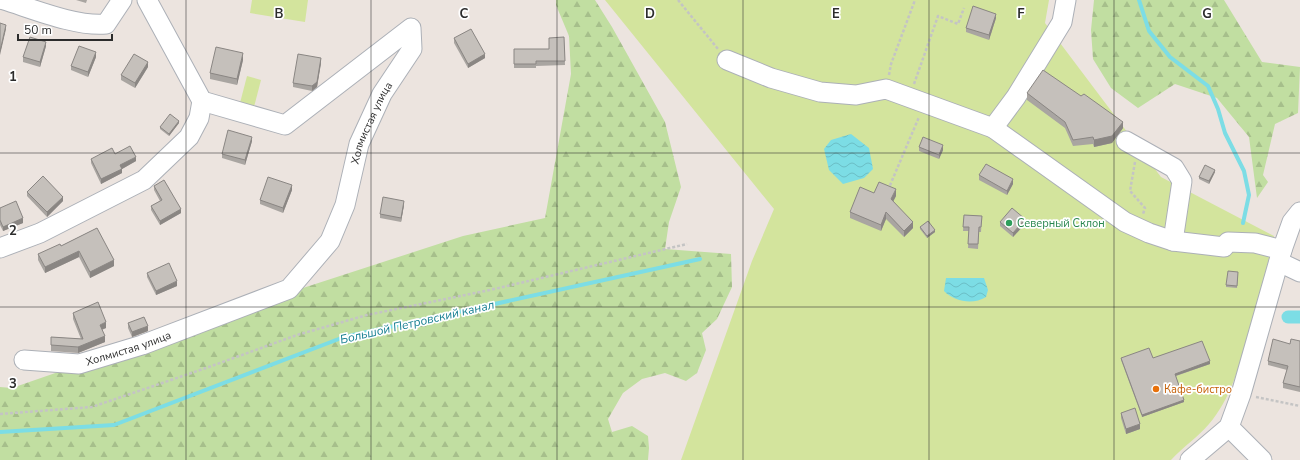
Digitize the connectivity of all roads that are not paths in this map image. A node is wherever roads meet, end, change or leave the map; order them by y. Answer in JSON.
{"nodes":[{"id":1,"x":4,"y":0,"type":"edge"},
{"id":2,"x":122,"y":0,"type":"edge"},
{"id":3,"x":147,"y":0,"type":"edge"},
{"id":4,"x":1066,"y":0,"type":"edge"},
{"id":5,"x":727,"y":60,"type":"road end"},
{"id":6,"x":202,"y":101,"type":"junction"},
{"id":7,"x":993,"y":128,"type":"junction"},
{"id":8,"x":1132,"y":144,"type":"road end"},
{"id":9,"x":1300,"y":212,"type":"edge"},
{"id":10,"x":1173,"y":242,"type":"junction"},
{"id":11,"x":0,"y":248,"type":"edge"},
{"id":12,"x":1280,"y":256,"type":"junction"},
{"id":13,"x":1300,"y":272,"type":"edge"},
{"id":14,"x":24,"y":360,"type":"dead end"},
{"id":15,"x":1229,"y":427,"type":"junction"},
{"id":16,"x":1190,"y":460,"type":"edge"},
{"id":17,"x":1262,"y":460,"type":"edge"}],
"edges":[{"from":1,"to":2,"type":"street"},
{"from":3,"to":6,"type":"street"},
{"from":4,"to":7,"type":"street"},
{"from":5,"to":7,"type":"street"},
{"from":6,"to":11,"type":"street"},
{"from":6,"to":14,"type":"street","name":"Холмистая улица"},
{"from":7,"to":10,"type":"street"},
{"from":8,"to":10,"type":"street"},
{"from":9,"to":12,"type":"street"},
{"from":10,"to":12,"type":"street"},
{"from":12,"to":13,"type":"street"},
{"from":12,"to":15,"type":"street"},
{"from":15,"to":16,"type":"street"},
{"from":15,"to":17,"type":"street"}]}
